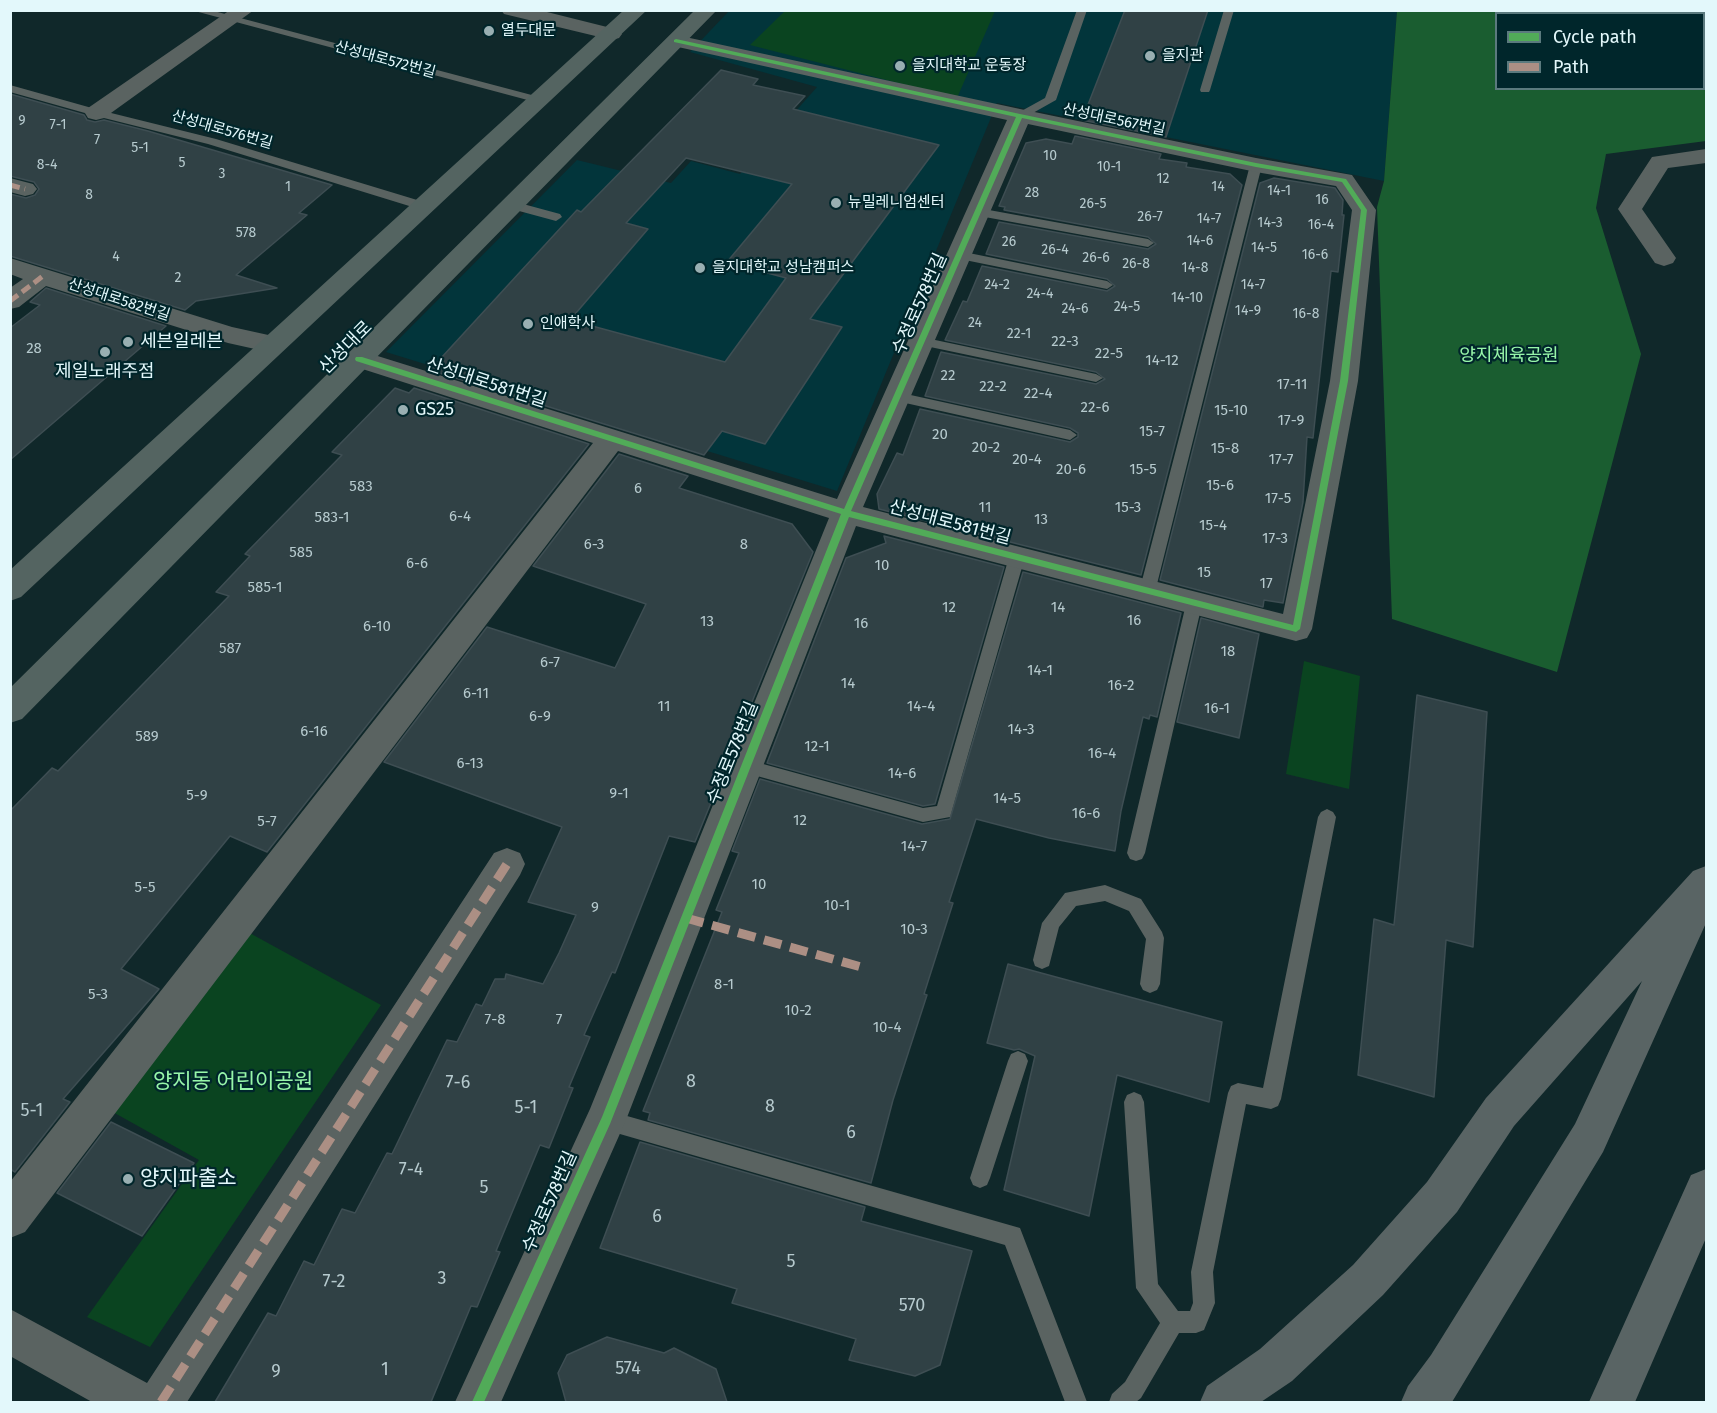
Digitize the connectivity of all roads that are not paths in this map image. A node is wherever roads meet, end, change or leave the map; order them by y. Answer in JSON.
{"nodes":[{"id":1,"x":196,"y":10,"type":"edge"},
{"id":2,"x":511,"y":10,"type":"edge"},
{"id":3,"x":637,"y":10,"type":"edge"},
{"id":4,"x":707,"y":10,"type":"edge"},
{"id":5,"x":1082,"y":10,"type":"edge"},
{"id":6,"x":1229,"y":10,"type":"edge"},
{"id":7,"x":237,"y":15,"type":"edge"},
{"id":8,"x":612,"y":34,"type":"junction"},
{"id":9,"x":676,"y":41,"type":"junction"},
{"id":10,"x":10,"y":88,"type":"edge"},
{"id":11,"x":1205,"y":90,"type":"dead end"},
{"id":12,"x":539,"y":100,"type":"junction"},
{"id":13,"x":96,"y":113,"type":"junction"},
{"id":14,"x":1020,"y":116,"type":"junction"},
{"id":15,"x":1707,"y":156,"type":"edge"},
{"id":16,"x":1256,"y":165,"type":"junction"},
{"id":17,"x":512,"y":205,"type":"junction"},
{"id":18,"x":423,"y":206,"type":"junction"},
{"id":19,"x":978,"y":212,"type":"junction"},
{"id":20,"x":556,"y":217,"type":"dead end"},
{"id":21,"x":1148,"y":243,"type":"dead end"},
{"id":22,"x":959,"y":255,"type":"junction"},
{"id":23,"x":1664,"y":258,"type":"dead end"},
{"id":24,"x":10,"y":266,"type":"edge"},
{"id":25,"x":43,"y":276,"type":"junction"},
{"id":26,"x":1107,"y":285,"type":"dead end"},
{"id":27,"x":10,"y":301,"type":"edge"},
{"id":28,"x":921,"y":341,"type":"junction"},
{"id":29,"x":273,"y":344,"type":"junction"},
{"id":30,"x":359,"y":359,"type":"junction"},
{"id":31,"x":1096,"y":378,"type":"dead end"},
{"id":32,"x":1344,"y":381,"type":"joint"},
{"id":33,"x":897,"y":397,"type":"junction"},
{"id":34,"x":1070,"y":435,"type":"dead end"},
{"id":35,"x":610,"y":440,"type":"junction"},
{"id":36,"x":846,"y":513,"type":"junction"},
{"id":37,"x":1017,"y":558,"type":"junction"},
{"id":38,"x":10,"y":590,"type":"edge"},
{"id":39,"x":1147,"y":592,"type":"junction"},
{"id":40,"x":1194,"y":604,"type":"junction"},
{"id":41,"x":10,"y":710,"type":"edge"},
{"id":42,"x":745,"y":766,"type":"junction"},
{"id":43,"x":1327,"y":818,"type":"dead end"},
{"id":44,"x":1136,"y":853,"type":"dead end"},
{"id":45,"x":507,"y":864,"type":"dead end"},
{"id":46,"x":1707,"y":883,"type":"edge"},
{"id":47,"x":1042,"y":960,"type":"dead end"},
{"id":48,"x":1150,"y":984,"type":"dead end"},
{"id":49,"x":1018,"y":1061,"type":"dead end"},
{"id":50,"x":1134,"y":1102,"type":"dead end"},
{"id":51,"x":606,"y":1120,"type":"junction"},
{"id":52,"x":980,"y":1178,"type":"dead end"},
{"id":53,"x":1707,"y":1190,"type":"edge"},
{"id":54,"x":10,"y":1217,"type":"edge"},
{"id":55,"x":1707,"y":1231,"type":"edge"},
{"id":56,"x":1671,"y":1269,"type":"junction"},
{"id":57,"x":1173,"y":1322,"type":"junction"},
{"id":58,"x":10,"y":1331,"type":"edge"},
{"id":59,"x":136,"y":1402,"type":"edge"},
{"id":60,"x":161,"y":1402,"type":"edge"},
{"id":61,"x":478,"y":1402,"type":"edge"},
{"id":62,"x":1076,"y":1402,"type":"edge"},
{"id":63,"x":1120,"y":1402,"type":"edge"},
{"id":64,"x":1223,"y":1402,"type":"edge"},
{"id":65,"x":1424,"y":1402,"type":"edge"},
{"id":66,"x":1612,"y":1402,"type":"edge"}],
"edges":[{"from":1,"to":7,"type":"lane","name":"산성대로572번길"},
{"from":2,"to":8,"type":"street"},
{"from":3,"to":8,"type":"main road"},
{"from":4,"to":9,"type":"main road","name":"산성대로"},
{"from":5,"to":14,"type":"lane"},
{"from":6,"to":11,"type":"lane"},
{"from":7,"to":12,"type":"lane","name":"산성대로572번길"},
{"from":7,"to":13,"type":"street"},
{"from":8,"to":12,"type":"main road"},
{"from":9,"to":14,"type":"street","name":"산성대로567번길"},
{"from":9,"to":17,"type":"main road","name":"산성대로"},
{"from":10,"to":13,"type":"lane","name":"산성대로576번길"},
{"from":12,"to":18,"type":"main road"},
{"from":13,"to":18,"type":"lane","name":"산성대로576번길"},
{"from":14,"to":16,"type":"street","name":"산성대로567번길"},
{"from":14,"to":19,"type":"street","name":"수정로578번길"},
{"from":15,"to":23,"type":"street"},
{"from":16,"to":32,"type":"street","name":"산성대로567번길"},
{"from":16,"to":39,"type":"lane"},
{"from":17,"to":20,"type":"lane"},
{"from":17,"to":30,"type":"main road","name":"산성대로"},
{"from":18,"to":29,"type":"main road"},
{"from":19,"to":21,"type":"lane"},
{"from":19,"to":22,"type":"street","name":"수정로578번길"},
{"from":22,"to":26,"type":"lane"},
{"from":22,"to":28,"type":"street","name":"수정로578번길"},
{"from":24,"to":25,"type":"street","name":"산성대로582번길"},
{"from":25,"to":27,"type":"street"},
{"from":25,"to":29,"type":"street","name":"산성대로582번길"},
{"from":28,"to":31,"type":"lane"},
{"from":28,"to":33,"type":"street","name":"수정로578번길"},
{"from":29,"to":38,"type":"main road"},
{"from":30,"to":35,"type":"street","name":"산성대로581번길"},
{"from":30,"to":41,"type":"main road","name":"산성대로"},
{"from":32,"to":40,"type":"street","name":"산성대로581번길"},
{"from":33,"to":34,"type":"lane"},
{"from":33,"to":36,"type":"street","name":"수정로578번길"},
{"from":35,"to":36,"type":"street","name":"산성대로581번길"},
{"from":35,"to":54,"type":"street"},
{"from":36,"to":37,"type":"street","name":"산성대로581번길"},
{"from":36,"to":42,"type":"street","name":"수정로578번길"},
{"from":37,"to":39,"type":"street","name":"산성대로581번길"},
{"from":37,"to":42,"type":"lane"},
{"from":39,"to":40,"type":"street","name":"산성대로581번길"},
{"from":40,"to":44,"type":"lane"},
{"from":42,"to":51,"type":"street","name":"수정로578번길"},
{"from":43,"to":57,"type":"lane"},
{"from":45,"to":60,"type":"street"},
{"from":46,"to":64,"type":"main road"},
{"from":46,"to":65,"type":"main road"},
{"from":47,"to":48,"type":"lane"},
{"from":49,"to":52,"type":"lane"},
{"from":50,"to":57,"type":"lane"},
{"from":51,"to":61,"type":"street","name":"수정로578번길"},
{"from":51,"to":62,"type":"lane"},
{"from":53,"to":56,"type":"main road"},
{"from":55,"to":56,"type":"main road"},
{"from":56,"to":66,"type":"main road"},
{"from":57,"to":63,"type":"lane"},
{"from":58,"to":59,"type":"street"}]}
